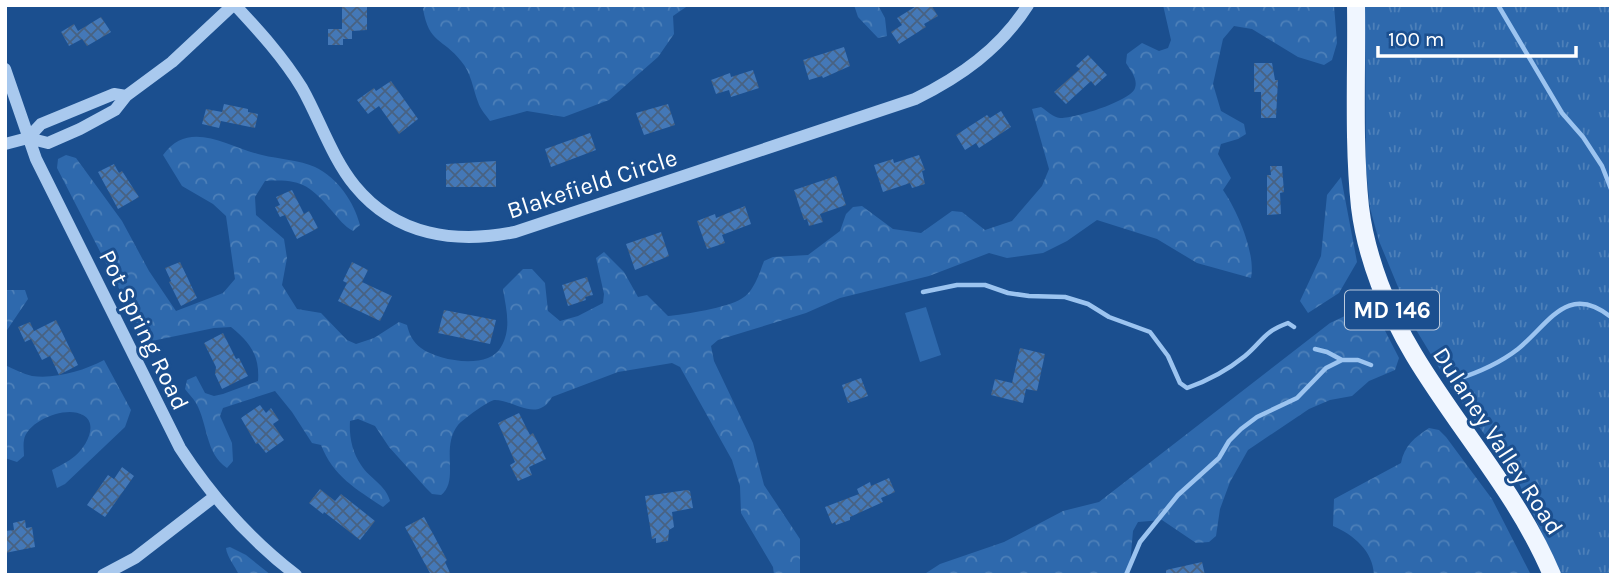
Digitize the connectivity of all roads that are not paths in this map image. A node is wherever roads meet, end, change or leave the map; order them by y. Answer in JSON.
{"nodes":[{"id":1,"x":234,"y":5,"type":"edge"},
{"id":2,"x":1028,"y":5,"type":"edge"},
{"id":3,"x":1356,"y":5,"type":"edge"},
{"id":4,"x":5,"y":69,"type":"edge"},
{"id":5,"x":126,"y":96,"type":"junction"},
{"id":6,"x":28,"y":138,"type":"junction"},
{"id":7,"x":5,"y":144,"type":"edge"},
{"id":8,"x":214,"y":497,"type":"junction"},
{"id":9,"x":103,"y":575,"type":"edge"},
{"id":10,"x":296,"y":575,"type":"edge"},
{"id":11,"x":1552,"y":575,"type":"edge"}],
"edges":[{"from":1,"to":2,"type":"street","name":"Blakefield Circle"},
{"from":1,"to":5,"type":"street"},
{"from":3,"to":11,"type":"main road","name":"Dulaney Valley Road","number":"MD 146"},
{"from":4,"to":6,"type":"street","name":"Pot Spring Road"},
{"from":5,"to":6,"type":"street"},
{"from":5,"to":6,"type":"street"},
{"from":6,"to":7,"type":"street"},
{"from":6,"to":8,"type":"street","name":"Pot Spring Road"},
{"from":8,"to":9,"type":"street"},
{"from":8,"to":10,"type":"street","name":"Pot Spring Road"}]}
